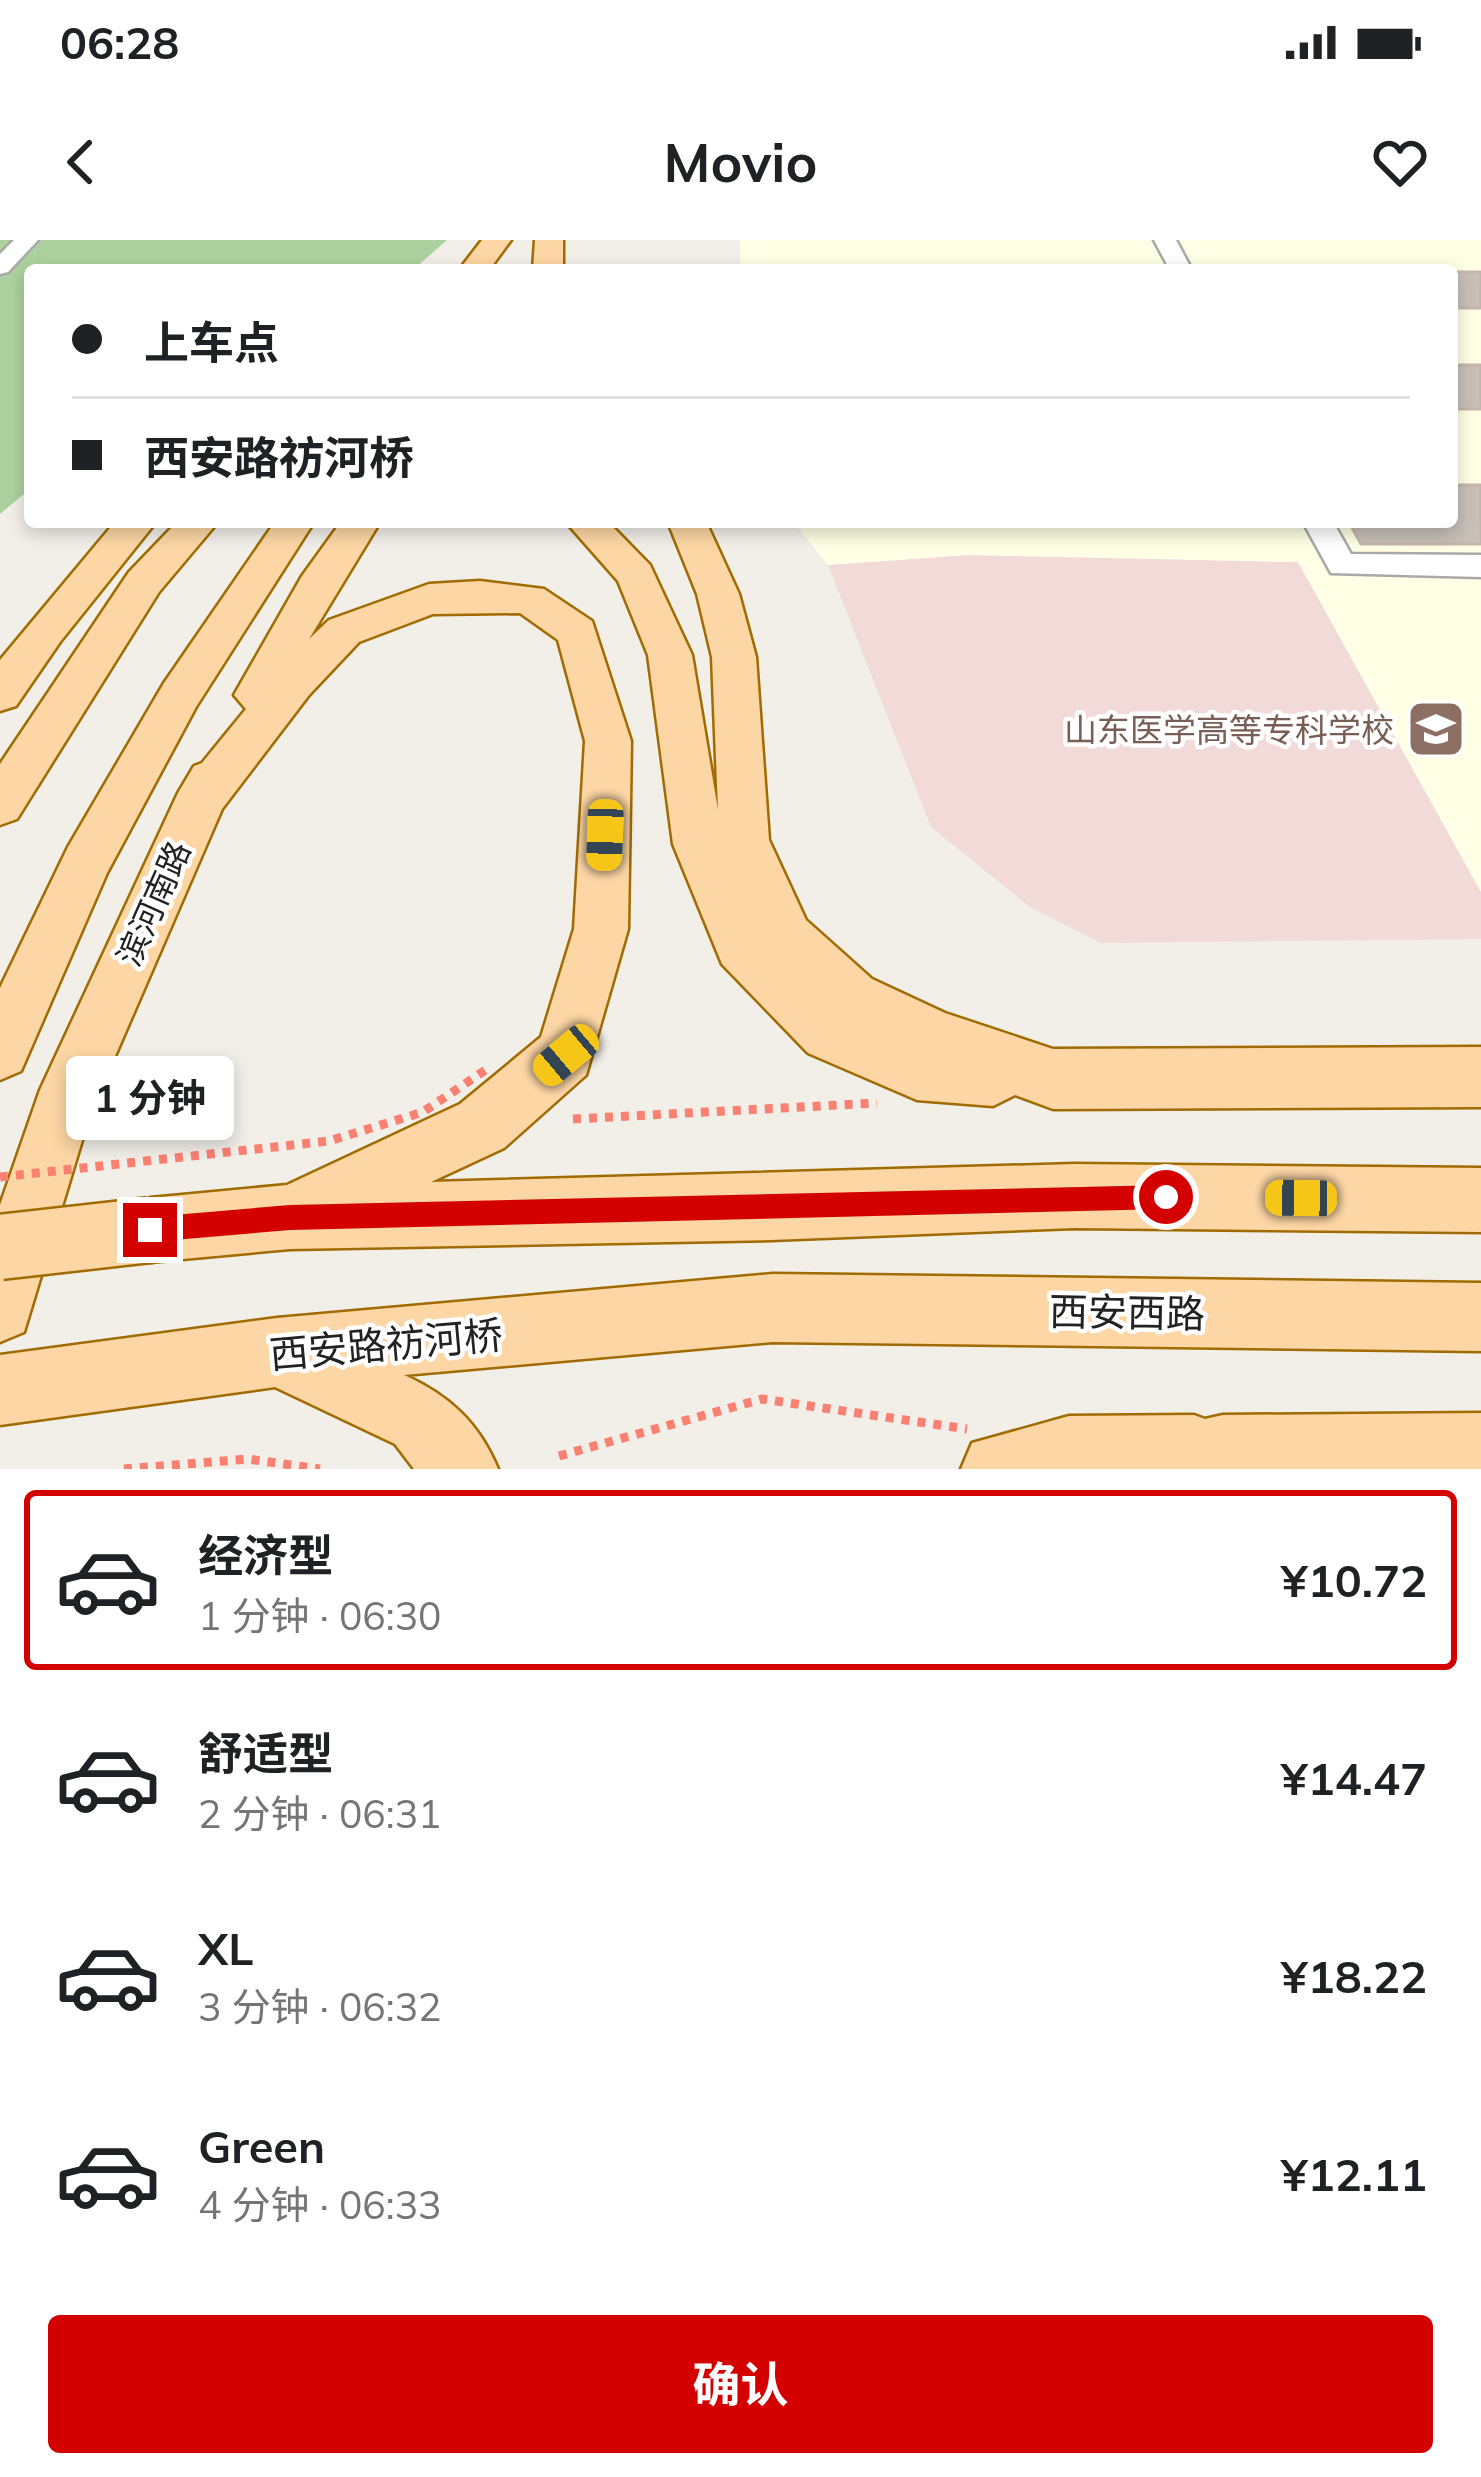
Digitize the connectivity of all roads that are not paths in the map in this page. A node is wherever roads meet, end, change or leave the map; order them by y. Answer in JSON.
{"nodes":[{"id":1,"x":27,"y":240,"type":"edge"},
{"id":2,"x":500,"y":240,"type":"edge"},
{"id":3,"x":480,"y":264,"type":"edge"},
{"id":4,"x":0,"y":267,"type":"edge"},
{"id":5,"x":132,"y":528,"type":"edge"},
{"id":6,"x":194,"y":528,"type":"edge"},
{"id":7,"x":291,"y":528,"type":"edge"},
{"id":8,"x":357,"y":528,"type":"edge"},
{"id":9,"x":591,"y":528,"type":"edge"},
{"id":10,"x":690,"y":528,"type":"edge"},
{"id":11,"x":1321,"y":528,"type":"edge"},
{"id":12,"x":1481,"y":566,"type":"edge"},
{"id":13,"x":0,"y":694,"type":"edge"},
{"id":14,"x":0,"y":804,"type":"edge"},
{"id":15,"x":195,"y":808,"type":"junction"},
{"id":16,"x":86,"y":863,"type":"junction"},
{"id":17,"x":0,"y":982,"type":"edge"},
{"id":18,"x":0,"y":1051,"type":"edge"},
{"id":19,"x":1481,"y":1077,"type":"edge"},
{"id":20,"x":1054,"y":1079,"type":"junction"},
{"id":21,"x":1481,"y":1200,"type":"edge"},
{"id":22,"x":290,"y":1217,"type":"junction"},
{"id":23,"x":0,"y":1246,"type":"edge"},
{"id":24,"x":0,"y":1308,"type":"edge"},
{"id":25,"x":773,"y":1308,"type":"joint"},
{"id":26,"x":1481,"y":1317,"type":"edge"},
{"id":27,"x":277,"y":1352,"type":"junction"},
{"id":28,"x":0,"y":1390,"type":"edge"},
{"id":29,"x":987,"y":1450,"type":"edge"},
{"id":30,"x":1481,"y":1450,"type":"edge"},
{"id":31,"x":1190,"y":1460,"type":"edge"},
{"id":32,"x":461,"y":1469,"type":"edge"}],
"edges":[{"from":1,"to":4,"type":"street"},
{"from":2,"to":3,"type":"main road"},
{"from":5,"to":13,"type":"main road"},
{"from":6,"to":14,"type":"main road"},
{"from":7,"to":16,"type":"main road"},
{"from":8,"to":15,"type":"main road","name":"滨河南路"},
{"from":9,"to":20,"type":"main road"},
{"from":10,"to":20,"type":"main road"},
{"from":11,"to":12,"type":"street"},
{"from":15,"to":22,"type":"main road"},
{"from":15,"to":24,"type":"main road","name":"滨河南路"},
{"from":16,"to":17,"type":"main road"},
{"from":16,"to":18,"type":"main road"},
{"from":19,"to":20,"type":"main road"},
{"from":21,"to":22,"type":"main road"},
{"from":22,"to":23,"type":"main road","bridge":true},
{"from":25,"to":26,"type":"main road","name":"西安西路"},
{"from":25,"to":27,"type":"main road","name":"西安路祊河桥"},
{"from":27,"to":28,"type":"main road","name":"西安路祊河桥"},
{"from":27,"to":32,"type":"main road"},
{"from":29,"to":31,"type":"main road"},
{"from":30,"to":31,"type":"main road"}]}
